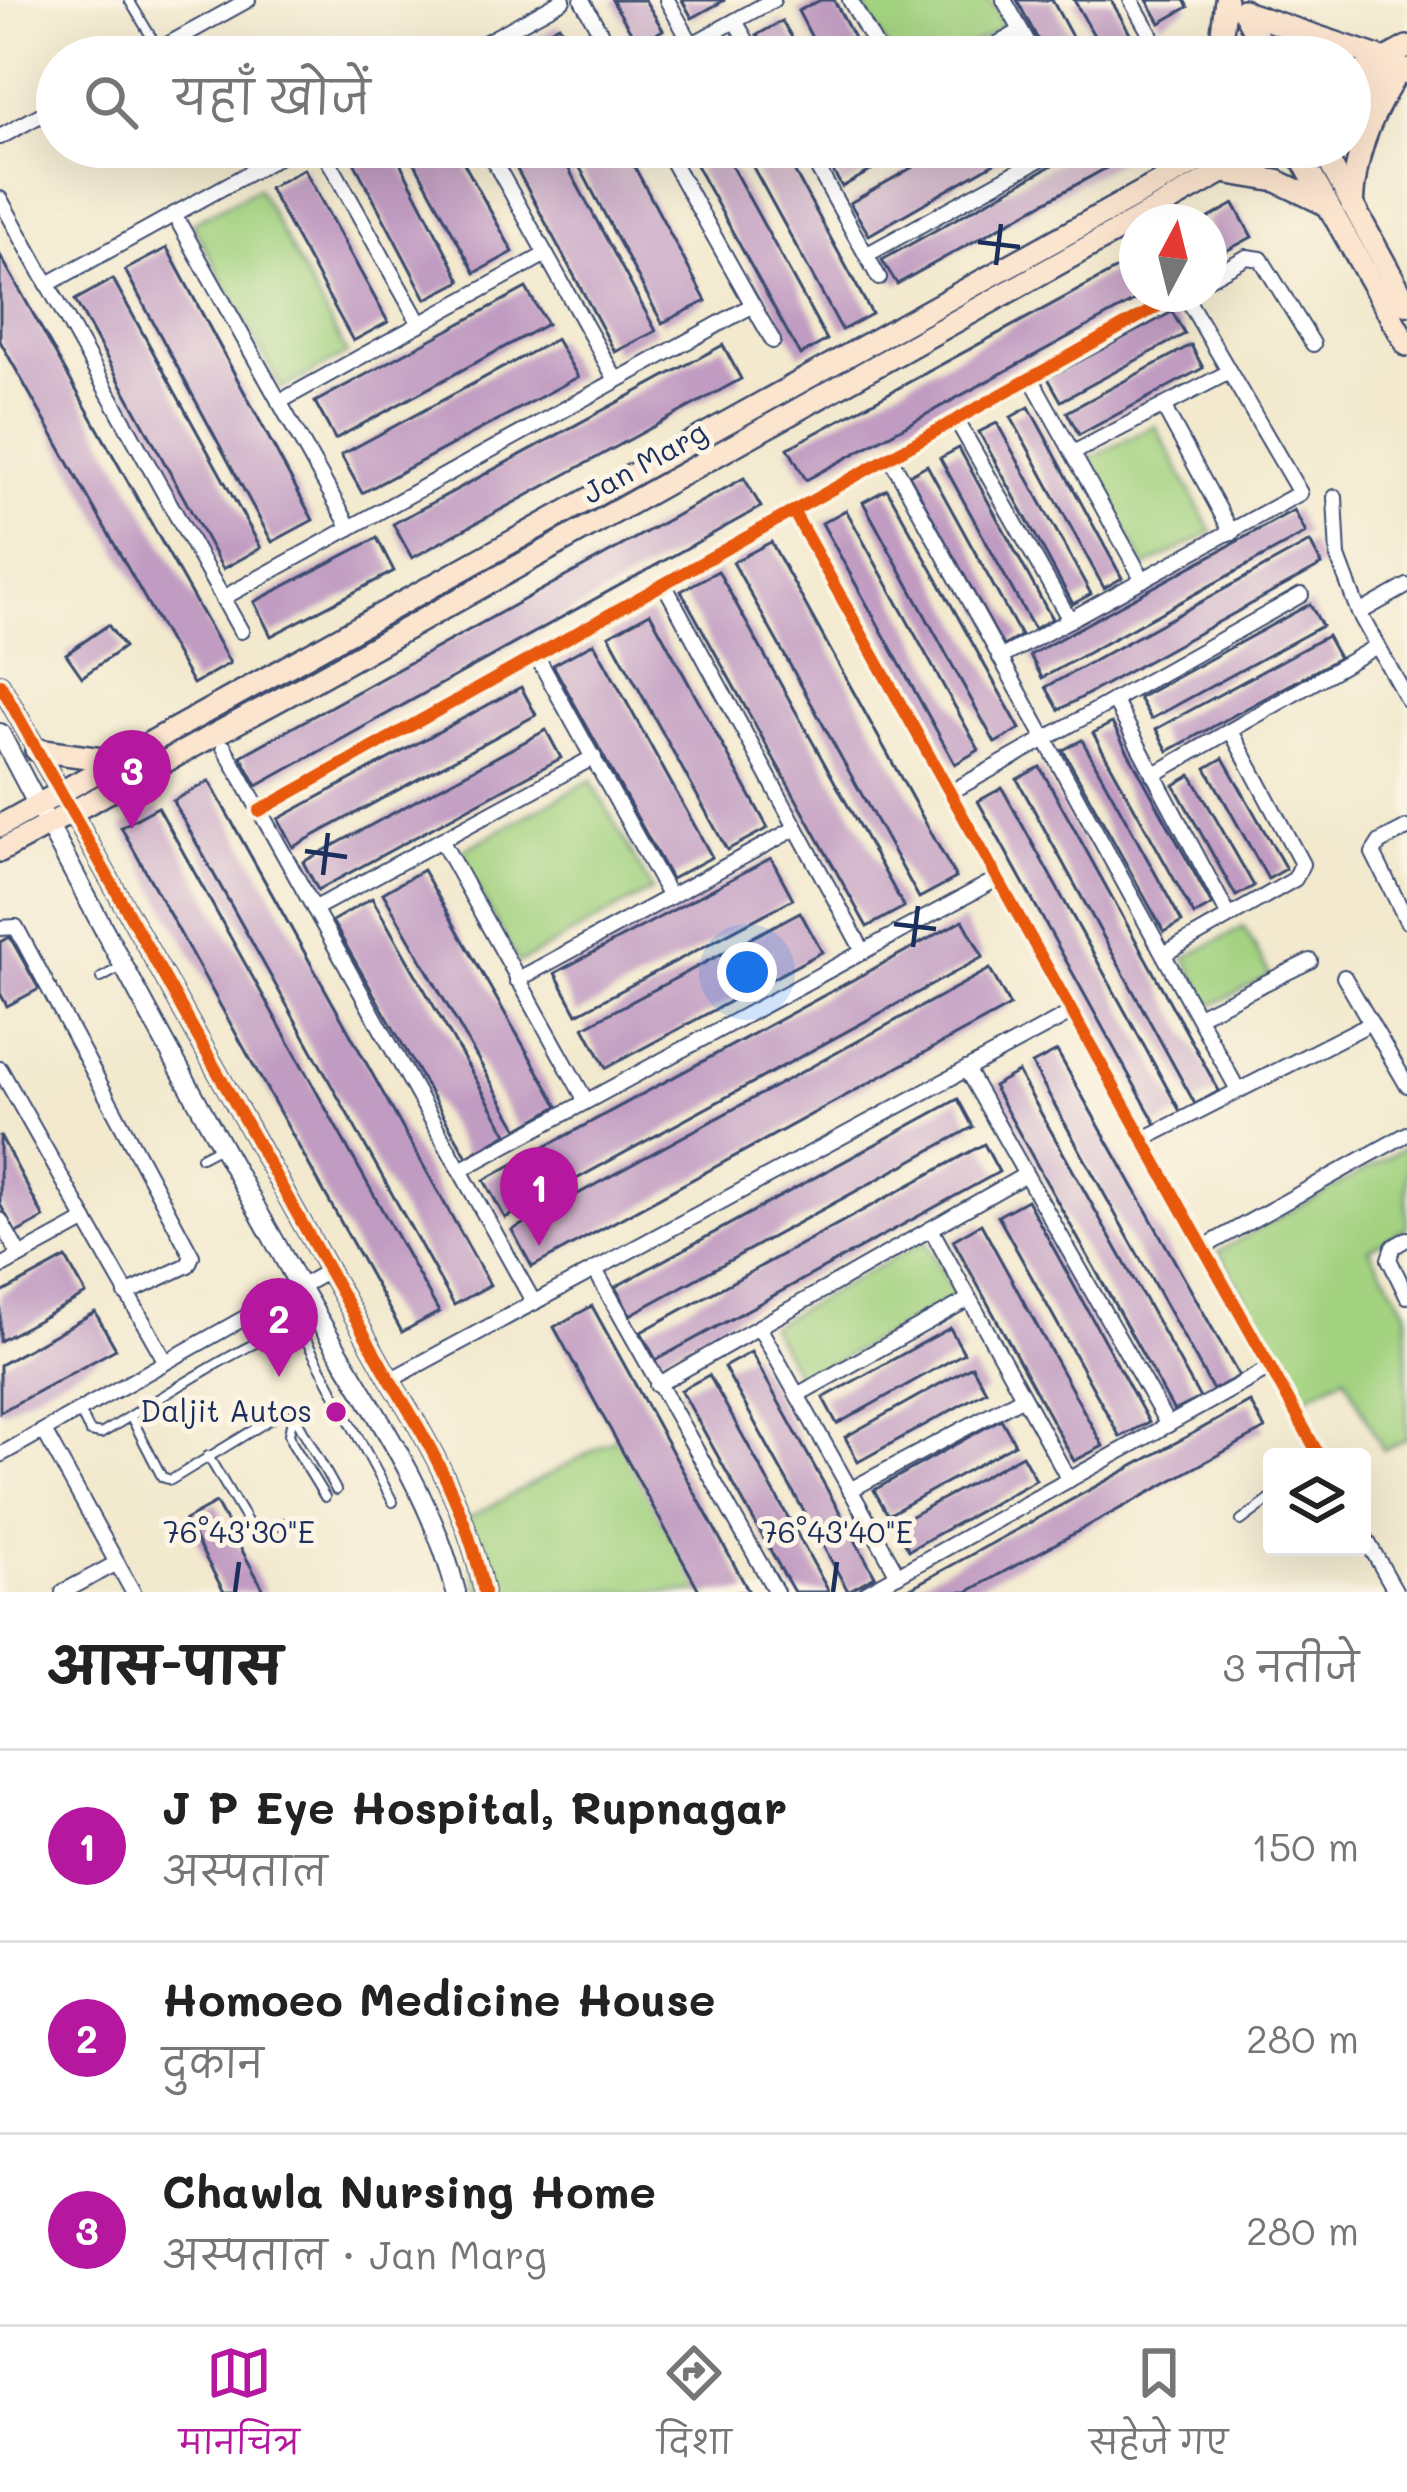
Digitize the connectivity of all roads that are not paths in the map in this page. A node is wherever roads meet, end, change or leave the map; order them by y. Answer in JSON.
{"nodes":[{"id":1,"x":129,"y":0,"type":"edge"},
{"id":2,"x":248,"y":0,"type":"edge"},
{"id":3,"x":562,"y":0,"type":"edge"},
{"id":4,"x":582,"y":0,"type":"edge"},
{"id":5,"x":667,"y":0,"type":"edge"},
{"id":6,"x":773,"y":0,"type":"edge"},
{"id":7,"x":850,"y":0,"type":"edge"},
{"id":8,"x":1004,"y":0,"type":"edge"},
{"id":9,"x":1131,"y":0,"type":"edge"},
{"id":10,"x":1236,"y":4,"type":"edge"},
{"id":11,"x":736,"y":21,"type":"junction"},
{"id":12,"x":1021,"y":31,"type":"junction"},
{"id":13,"x":145,"y":36,"type":"edge"},
{"id":14,"x":183,"y":36,"type":"edge"},
{"id":15,"x":497,"y":36,"type":"edge"},
{"id":16,"x":602,"y":36,"type":"edge"},
{"id":17,"x":687,"y":36,"type":"edge"},
{"id":18,"x":708,"y":36,"type":"edge"},
{"id":19,"x":744,"y":36,"type":"edge"},
{"id":20,"x":870,"y":36,"type":"edge"},
{"id":21,"x":1012,"y":36,"type":"edge"},
{"id":22,"x":1024,"y":36,"type":"edge"},
{"id":23,"x":1151,"y":36,"type":"edge"},
{"id":24,"x":1226,"y":36,"type":"edge"},
{"id":25,"x":1255,"y":36,"type":"edge"},
{"id":26,"x":1314,"y":36,"type":"edge"},
{"id":27,"x":1407,"y":47,"type":"edge"},
{"id":28,"x":1395,"y":69,"type":"edge"},
{"id":29,"x":1371,"y":114,"type":"edge"},
{"id":30,"x":36,"y":117,"type":"edge"},
{"id":31,"x":0,"y":137,"type":"edge"},
{"id":32,"x":258,"y":168,"type":"edge"},
{"id":33,"x":333,"y":168,"type":"edge"},
{"id":34,"x":498,"y":168,"type":"edge"},
{"id":35,"x":676,"y":168,"type":"edge"},
{"id":36,"x":819,"y":168,"type":"edge"},
{"id":37,"x":1024,"y":168,"type":"edge"},
{"id":38,"x":1180,"y":168,"type":"edge"},
{"id":39,"x":1230,"y":168,"type":"edge"},
{"id":40,"x":1306,"y":168,"type":"edge"},
{"id":41,"x":1332,"y":168,"type":"edge"},
{"id":42,"x":1355,"y":168,"type":"edge"},
{"id":43,"x":1223,"y":172,"type":"junction"},
{"id":44,"x":0,"y":199,"type":"edge"},
{"id":45,"x":1328,"y":205,"type":"junction"},
{"id":46,"x":1352,"y":206,"type":"junction"},
{"id":47,"x":174,"y":214,"type":"junction"},
{"id":48,"x":546,"y":254,"type":"junction"},
{"id":49,"x":866,"y":255,"type":"junction"},
{"id":50,"x":1227,"y":268,"type":"edge"},
{"id":51,"x":879,"y":278,"type":"dead end"},
{"id":52,"x":48,"y":284,"type":"junction"},
{"id":53,"x":1407,"y":304,"type":"edge"},
{"id":54,"x":753,"y":305,"type":"junction"},
{"id":55,"x":1150,"y":312,"type":"edge"},
{"id":56,"x":1192,"y":312,"type":"edge"},
{"id":57,"x":419,"y":324,"type":"junction"},
{"id":58,"x":773,"y":341,"type":"dead end"},
{"id":59,"x":1313,"y":344,"type":"dead end"},
{"id":60,"x":1407,"y":345,"type":"edge"},
{"id":61,"x":1227,"y":373,"type":"junction"},
{"id":62,"x":1031,"y":378,"type":"junction"},
{"id":63,"x":616,"y":380,"type":"junction"},
{"id":64,"x":279,"y":402,"type":"junction"},
{"id":65,"x":1163,"y":406,"type":"junction"},
{"id":66,"x":956,"y":419,"type":"junction"},
{"id":67,"x":1073,"y":453,"type":"junction"},
{"id":68,"x":890,"y":457,"type":"junction"},
{"id":69,"x":1335,"y":497,"type":"dead end"},
{"id":70,"x":793,"y":511,"type":"junction"},
{"id":71,"x":350,"y":528,"type":"junction"},
{"id":72,"x":1232,"y":533,"type":"junction"},
{"id":73,"x":1143,"y":580,"type":"junction"},
{"id":74,"x":664,"y":584,"type":"junction"},
{"id":75,"x":1407,"y":586,"type":"edge"},
{"id":76,"x":1301,"y":595,"type":"dead end"},
{"id":77,"x":223,"y":598,"type":"junction"},
{"id":78,"x":1359,"y":613,"type":"junction"},
{"id":79,"x":1070,"y":620,"type":"junction"},
{"id":80,"x":242,"y":631,"type":"dead end"},
{"id":81,"x":1377,"y":646,"type":"junction"},
{"id":82,"x":536,"y":656,"type":"junction"},
{"id":83,"x":1000,"y":658,"type":"junction"},
{"id":84,"x":0,"y":684,"type":"edge"},
{"id":85,"x":1406,"y":694,"type":"edge"},
{"id":86,"x":1114,"y":700,"type":"junction"},
{"id":87,"x":1231,"y":731,"type":"junction"},
{"id":88,"x":0,"y":733,"type":"edge"},
{"id":89,"x":1045,"y":738,"type":"junction"},
{"id":90,"x":224,"y":747,"type":"dead end"},
{"id":91,"x":36,"y":749,"type":"junction"},
{"id":92,"x":594,"y":757,"type":"junction"},
{"id":93,"x":116,"y":761,"type":"junction"},
{"id":94,"x":1154,"y":775,"type":"junction"},
{"id":95,"x":949,"y":793,"type":"junction"},
{"id":96,"x":65,"y":802,"type":"junction"},
{"id":97,"x":259,"y":811,"type":"junction"},
{"id":98,"x":43,"y":815,"type":"junction"},
{"id":99,"x":0,"y":826,"type":"edge"},
{"id":100,"x":796,"y":828,"type":"junction"},
{"id":101,"x":1407,"y":828,"type":"edge"},
{"id":102,"x":441,"y":840,"type":"junction"},
{"id":103,"x":0,"y":851,"type":"edge"},
{"id":104,"x":997,"y":879,"type":"junction"},
{"id":105,"x":670,"y":897,"type":"junction"},
{"id":106,"x":314,"y":909,"type":"junction"},
{"id":107,"x":1229,"y":916,"type":"junction"},
{"id":108,"x":1407,"y":921,"type":"edge"},
{"id":109,"x":0,"y":928,"type":"edge"},
{"id":110,"x":863,"y":952,"type":"junction"},
{"id":111,"x":1164,"y":954,"type":"junction"},
{"id":112,"x":1310,"y":961,"type":"dead end"},
{"id":113,"x":124,"y":965,"type":"junction"},
{"id":114,"x":1344,"y":976,"type":"dead end"},
{"id":115,"x":101,"y":978,"type":"dead end"},
{"id":116,"x":518,"y":980,"type":"junction"},
{"id":117,"x":1071,"y":1012,"type":"junction"},
{"id":118,"x":1198,"y":1016,"type":"junction"},
{"id":119,"x":1361,"y":1028,"type":"dead end"},
{"id":120,"x":0,"y":1069,"type":"edge"},
{"id":121,"x":966,"y":1069,"type":"junction"},
{"id":122,"x":1407,"y":1085,"type":"edge"},
{"id":123,"x":1238,"y":1090,"type":"junction"},
{"id":124,"x":586,"y":1101,"type":"junction"},
{"id":125,"x":1407,"y":1134,"type":"edge"},
{"id":126,"x":1144,"y":1139,"type":"junction"},
{"id":127,"x":223,"y":1146,"type":"junction"},
{"id":128,"x":201,"y":1157,"type":"dead end"},
{"id":129,"x":460,"y":1170,"type":"junction"},
{"id":130,"x":1024,"y":1175,"type":"junction"},
{"id":131,"x":0,"y":1220,"type":"edge"},
{"id":132,"x":86,"y":1220,"type":"junction"},
{"id":133,"x":931,"y":1229,"type":"junction"},
{"id":134,"x":1407,"y":1239,"type":"edge"},
{"id":135,"x":1204,"y":1247,"type":"junction"},
{"id":136,"x":20,"y":1256,"type":"junction"},
{"id":137,"x":0,"y":1267,"type":"edge"},
{"id":138,"x":330,"y":1270,"type":"junction"},
{"id":139,"x":595,"y":1270,"type":"junction"},
{"id":140,"x":300,"y":1287,"type":"junction"},
{"id":141,"x":126,"y":1294,"type":"junction"},
{"id":142,"x":1407,"y":1296,"type":"edge"},
{"id":143,"x":969,"y":1299,"type":"junction"},
{"id":144,"x":534,"y":1303,"type":"junction"},
{"id":145,"x":246,"y":1317,"type":"junction"},
{"id":146,"x":759,"y":1327,"type":"junction"},
{"id":147,"x":260,"y":1340,"type":"junction"},
{"id":148,"x":166,"y":1362,"type":"junction"},
{"id":149,"x":1270,"y":1368,"type":"junction"},
{"id":150,"x":391,"y":1380,"type":"junction"},
{"id":151,"x":657,"y":1385,"type":"junction"},
{"id":152,"x":797,"y":1395,"type":"junction"},
{"id":153,"x":1022,"y":1397,"type":"junction"},
{"id":154,"x":80,"y":1412,"type":"junction"},
{"id":155,"x":293,"y":1415,"type":"junction"},
{"id":156,"x":131,"y":1417,"type":"junction"},
{"id":157,"x":1168,"y":1425,"type":"junction"},
{"id":158,"x":44,"y":1431,"type":"junction"},
{"id":159,"x":1315,"y":1448,"type":"edge"},
{"id":160,"x":0,"y":1455,"type":"edge"},
{"id":161,"x":208,"y":1456,"type":"junction"},
{"id":162,"x":1069,"y":1480,"type":"junction"},
{"id":163,"x":336,"y":1490,"type":"dead end"},
{"id":164,"x":850,"y":1490,"type":"junction"},
{"id":165,"x":325,"y":1497,"type":"dead end"},
{"id":166,"x":393,"y":1502,"type":"dead end"},
{"id":167,"x":1263,"y":1505,"type":"edge"},
{"id":168,"x":1241,"y":1521,"type":"dead end"},
{"id":169,"x":283,"y":1523,"type":"dead end"},
{"id":170,"x":1371,"y":1548,"type":"edge"},
{"id":171,"x":117,"y":1563,"type":"junction"},
{"id":172,"x":898,"y":1575,"type":"junction"},
{"id":173,"x":63,"y":1592,"type":"edge"},
{"id":174,"x":134,"y":1592,"type":"edge"},
{"id":175,"x":456,"y":1592,"type":"edge"},
{"id":176,"x":484,"y":1592,"type":"edge"},
{"id":177,"x":776,"y":1592,"type":"edge"},
{"id":178,"x":867,"y":1592,"type":"edge"},
{"id":179,"x":1396,"y":1592,"type":"edge"}],
"edges":[{"from":1,"to":13,"type":"lane"},
{"from":2,"to":14,"type":"street"},
{"from":3,"to":15,"type":"street"},
{"from":4,"to":16,"type":"street"},
{"from":5,"to":17,"type":"street"},
{"from":6,"to":11,"type":"street"},
{"from":7,"to":20,"type":"street"},
{"from":8,"to":12,"type":"street"},
{"from":9,"to":23,"type":"street"},
{"from":10,"to":24,"type":"main road"},
{"from":10,"to":25,"type":"main road"},
{"from":10,"to":26,"type":"main road"},
{"from":11,"to":18,"type":"street"},
{"from":11,"to":19,"type":"street"},
{"from":12,"to":21,"type":"street"},
{"from":12,"to":22,"type":"street"},
{"from":27,"to":28,"type":"main road"},
{"from":28,"to":29,"type":"main road"},
{"from":30,"to":31,"type":"street"},
{"from":32,"to":47,"type":"street"},
{"from":33,"to":57,"type":"street"},
{"from":34,"to":48,"type":"street"},
{"from":35,"to":54,"type":"street"},
{"from":36,"to":49,"type":"street"},
{"from":37,"to":49,"type":"street"},
{"from":38,"to":93,"type":"main road"},
{"from":39,"to":43,"type":"main road","name":"Jan Marg"},
{"from":40,"to":45,"type":"main road"},
{"from":41,"to":46,"type":"main road"},
{"from":42,"to":46,"type":"main road"},
{"from":43,"to":45,"type":"main road"},
{"from":43,"to":96,"type":"main road","name":"Jan Marg"},
{"from":44,"to":52,"type":"street"},
{"from":45,"to":60,"type":"main road"},
{"from":46,"to":53,"type":"main road"},
{"from":47,"to":52,"type":"street"},
{"from":47,"to":64,"type":"street"},
{"from":48,"to":57,"type":"street"},
{"from":48,"to":63,"type":"street"},
{"from":49,"to":51,"type":"street"},
{"from":50,"to":59,"type":"street"},
{"from":52,"to":77,"type":"street"},
{"from":54,"to":58,"type":"street"},
{"from":54,"to":63,"type":"street"},
{"from":55,"to":62,"type":"street"},
{"from":56,"to":61,"type":"street"},
{"from":57,"to":64,"type":"street"},
{"from":61,"to":65,"type":"street"},
{"from":61,"to":72,"type":"street"},
{"from":62,"to":66,"type":"street"},
{"from":62,"to":67,"type":"street"},
{"from":63,"to":71,"type":"street"},
{"from":64,"to":71,"type":"street"},
{"from":65,"to":67,"type":"street"},
{"from":65,"to":72,"type":"street"},
{"from":66,"to":68,"type":"street"},
{"from":66,"to":79,"type":"street"},
{"from":67,"to":73,"type":"street"},
{"from":68,"to":70,"type":"street"},
{"from":68,"to":83,"type":"street"},
{"from":69,"to":78,"type":"street"},
{"from":70,"to":74,"type":"street"},
{"from":70,"to":95,"type":"street"},
{"from":71,"to":77,"type":"street"},
{"from":72,"to":73,"type":"street"},
{"from":73,"to":79,"type":"street"},
{"from":74,"to":82,"type":"street"},
{"from":74,"to":100,"type":"street"},
{"from":75,"to":78,"type":"street"},
{"from":76,"to":86,"type":"street"},
{"from":77,"to":80,"type":"street"},
{"from":78,"to":81,"type":"street"},
{"from":79,"to":83,"type":"street"},
{"from":81,"to":85,"type":"street"},
{"from":81,"to":87,"type":"street"},
{"from":82,"to":92,"type":"street"},
{"from":82,"to":97,"type":"street"},
{"from":83,"to":89,"type":"street"},
{"from":84,"to":91,"type":"street"},
{"from":86,"to":89,"type":"street"},
{"from":86,"to":94,"type":"street"},
{"from":87,"to":94,"type":"street"},
{"from":87,"to":107,"type":"street"},
{"from":88,"to":98,"type":"street"},
{"from":89,"to":95,"type":"street"},
{"from":89,"to":111,"type":"street"},
{"from":90,"to":97,"type":"street"},
{"from":91,"to":93,"type":"main road"},
{"from":91,"to":96,"type":"street"},
{"from":92,"to":102,"type":"street"},
{"from":92,"to":105,"type":"street"},
{"from":93,"to":96,"type":"main road"},
{"from":94,"to":107,"type":"street"},
{"from":95,"to":104,"type":"street"},
{"from":96,"to":98,"type":"main road"},
{"from":96,"to":138,"type":"street"},
{"from":97,"to":106,"type":"street"},
{"from":98,"to":99,"type":"main road"},
{"from":98,"to":103,"type":"main road"},
{"from":98,"to":113,"type":"street"},
{"from":100,"to":105,"type":"street"},
{"from":100,"to":110,"type":"street"},
{"from":101,"to":108,"type":"street"},
{"from":102,"to":106,"type":"street"},
{"from":102,"to":116,"type":"street"},
{"from":104,"to":110,"type":"street"},
{"from":104,"to":117,"type":"street"},
{"from":105,"to":116,"type":"street"},
{"from":106,"to":129,"type":"street"},
{"from":107,"to":111,"type":"street"},
{"from":109,"to":141,"type":"street"},
{"from":110,"to":124,"type":"street"},
{"from":111,"to":118,"type":"street"},
{"from":112,"to":118,"type":"street"},
{"from":113,"to":115,"type":"lane"},
{"from":113,"to":127,"type":"street"},
{"from":114,"to":122,"type":"street"},
{"from":116,"to":124,"type":"street"},
{"from":117,"to":121,"type":"street"},
{"from":117,"to":126,"type":"street"},
{"from":118,"to":123,"type":"street"},
{"from":119,"to":123,"type":"street"},
{"from":120,"to":132,"type":"street"},
{"from":121,"to":130,"type":"street"},
{"from":121,"to":139,"type":"street"},
{"from":123,"to":126,"type":"street"},
{"from":124,"to":129,"type":"street"},
{"from":125,"to":135,"type":"street"},
{"from":126,"to":135,"type":"street"},
{"from":127,"to":128,"type":"lane"},
{"from":127,"to":140,"type":"street"},
{"from":129,"to":144,"type":"street"},
{"from":130,"to":133,"type":"street"},
{"from":130,"to":157,"type":"street"},
{"from":131,"to":136,"type":"street"},
{"from":132,"to":136,"type":"street"},
{"from":132,"to":141,"type":"street"},
{"from":133,"to":143,"type":"street"},
{"from":133,"to":146,"type":"street"},
{"from":134,"to":142,"type":"street"},
{"from":135,"to":149,"type":"street"},
{"from":136,"to":137,"type":"street"},
{"from":138,"to":140,"type":"street"},
{"from":138,"to":150,"type":"street"},
{"from":139,"to":144,"type":"street"},
{"from":139,"to":151,"type":"street"},
{"from":140,"to":145,"type":"street"},
{"from":140,"to":175,"type":"street"},
{"from":141,"to":148,"type":"street"},
{"from":143,"to":152,"type":"street"},
{"from":143,"to":153,"type":"street"},
{"from":144,"to":150,"type":"street"},
{"from":145,"to":147,"type":"lane"},
{"from":145,"to":148,"type":"street"},
{"from":146,"to":151,"type":"street"},
{"from":146,"to":152,"type":"street"},
{"from":147,"to":156,"type":"lane"},
{"from":147,"to":166,"type":"lane"},
{"from":148,"to":154,"type":"street"},
{"from":149,"to":157,"type":"street"},
{"from":149,"to":159,"type":"street"},
{"from":150,"to":176,"type":"street"},
{"from":151,"to":177,"type":"street"},
{"from":152,"to":164,"type":"street"},
{"from":153,"to":162,"type":"street"},
{"from":153,"to":164,"type":"street"},
{"from":154,"to":156,"type":"lane"},
{"from":154,"to":158,"type":"street"},
{"from":155,"to":161,"type":"lane"},
{"from":155,"to":163,"type":"lane"},
{"from":155,"to":165,"type":"lane"},
{"from":156,"to":161,"type":"lane"},
{"from":157,"to":162,"type":"street"},
{"from":158,"to":160,"type":"street"},
{"from":158,"to":171,"type":"street"},
{"from":161,"to":169,"type":"lane"},
{"from":162,"to":172,"type":"street"},
{"from":164,"to":172,"type":"street"},
{"from":167,"to":168,"type":"lane"},
{"from":170,"to":179,"type":"street"},
{"from":171,"to":173,"type":"street"},
{"from":171,"to":174,"type":"street"},
{"from":172,"to":178,"type":"street"}]}
